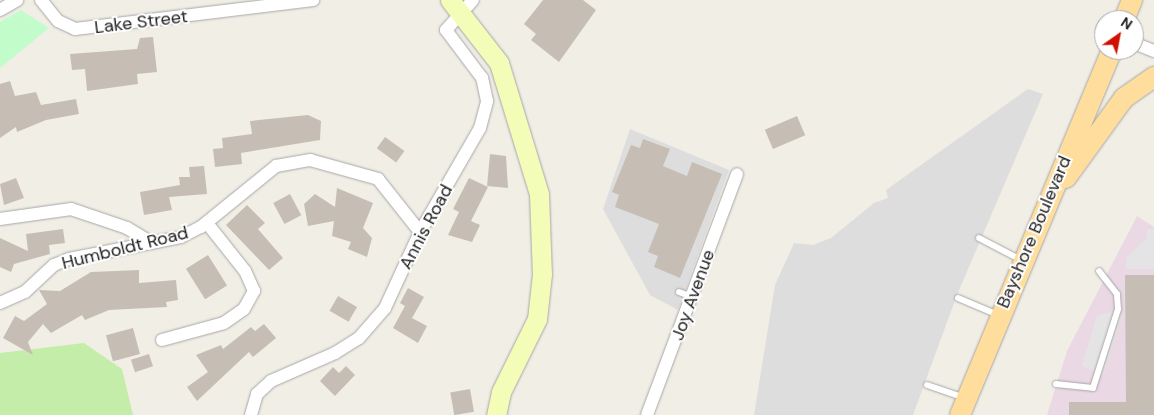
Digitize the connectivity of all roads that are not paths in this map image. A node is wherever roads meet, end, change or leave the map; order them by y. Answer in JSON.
{"nodes":[{"id":1,"x":17,"y":0,"type":"edge"},
{"id":2,"x":41,"y":0,"type":"edge"},
{"id":3,"x":313,"y":0,"type":"edge"},
{"id":4,"x":462,"y":4,"type":"edge"},
{"id":5,"x":1,"y":7,"type":"edge"},
{"id":6,"x":1108,"y":60,"type":"edge"},
{"id":7,"x":1154,"y":77,"type":"edge"},
{"id":8,"x":737,"y":174,"type":"dead end"},
{"id":9,"x":1043,"y":210,"type":"junction"},
{"id":10,"x":0,"y":219,"type":"edge"},
{"id":11,"x":207,"y":223,"type":"junction"},
{"id":12,"x":420,"y":232,"type":"junction"},
{"id":13,"x":979,"y":238,"type":"dead end"},
{"id":14,"x":152,"y":243,"type":"junction"},
{"id":15,"x":1021,"y":260,"type":"junction"},
{"id":16,"x":1099,"y":272,"type":"dead end"},
{"id":17,"x":679,"y":292,"type":"dead end"},
{"id":18,"x":692,"y":298,"type":"junction"},
{"id":19,"x":958,"y":298,"type":"dead end"},
{"id":20,"x":0,"y":303,"type":"edge"},
{"id":21,"x":998,"y":315,"type":"junction"},
{"id":22,"x":162,"y":340,"type":"dead end"},
{"id":23,"x":1056,"y":384,"type":"dead end"},
{"id":24,"x":927,"y":385,"type":"dead end"},
{"id":25,"x":963,"y":407,"type":"edge"},
{"id":26,"x":251,"y":415,"type":"edge"},
{"id":27,"x":496,"y":415,"type":"edge"},
{"id":28,"x":647,"y":415,"type":"edge"}],
"edges":[{"from":1,"to":5,"type":"street"},
{"from":2,"to":3,"type":"street","name":"Lake Street"},
{"from":4,"to":12,"type":"street","name":"Annis Road"},
{"from":4,"to":27,"type":"street"},
{"from":6,"to":9,"type":"main road","name":"Bayshore Boulevard"},
{"from":7,"to":9,"type":"main road"},
{"from":8,"to":18,"type":"street","name":"Joy Avenue"},
{"from":9,"to":15,"type":"main road","name":"Bayshore Boulevard"},
{"from":10,"to":14,"type":"street"},
{"from":11,"to":12,"type":"street","name":"Humboldt Road"},
{"from":11,"to":14,"type":"street","name":"Humboldt Road"},
{"from":11,"to":22,"type":"street"},
{"from":12,"to":26,"type":"street","name":"Annis Road"},
{"from":13,"to":15,"type":"lane"},
{"from":14,"to":20,"type":"street","name":"Humboldt Road"},
{"from":15,"to":21,"type":"main road","name":"Bayshore Boulevard"},
{"from":16,"to":23,"type":"lane"},
{"from":17,"to":18,"type":"lane"},
{"from":18,"to":28,"type":"street","name":"Joy Avenue"},
{"from":19,"to":21,"type":"lane"},
{"from":21,"to":25,"type":"main road","name":"Bayshore Boulevard"},
{"from":24,"to":25,"type":"lane"}]}
